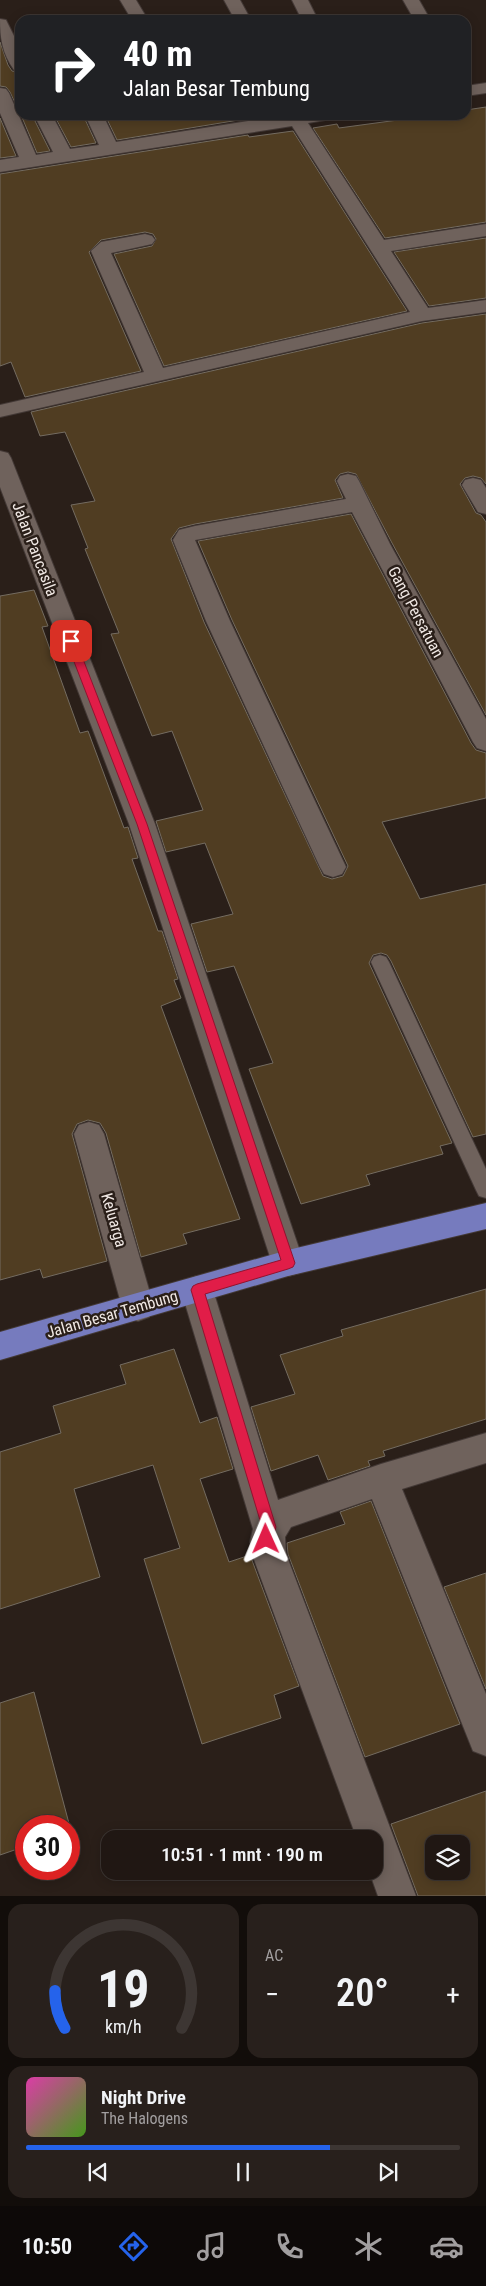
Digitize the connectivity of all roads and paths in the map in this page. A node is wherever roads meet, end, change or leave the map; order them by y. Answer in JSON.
{"nodes":[{"id":1,"x":128,"y":0,"type":"edge"},
{"id":2,"x":232,"y":0,"type":"edge"},
{"id":3,"x":300,"y":0,"type":"edge"},
{"id":4,"x":411,"y":0,"type":"edge"},
{"id":5,"x":137,"y":15,"type":"edge"},
{"id":6,"x":240,"y":15,"type":"edge"},
{"id":7,"x":308,"y":15,"type":"edge"},
{"id":8,"x":419,"y":15,"type":"edge"},
{"id":9,"x":0,"y":24,"type":"edge"},
{"id":10,"x":15,"y":56,"type":"edge"},
{"id":11,"x":486,"y":88,"type":"edge"},
{"id":12,"x":471,"y":90,"type":"edge"},
{"id":13,"x":0,"y":93,"type":"edge"},
{"id":14,"x":46,"y":120,"type":"edge"},
{"id":15,"x":96,"y":120,"type":"edge"},
{"id":16,"x":275,"y":120,"type":"edge"},
{"id":17,"x":296,"y":120,"type":"edge"},
{"id":18,"x":110,"y":148,"type":"junction"},
{"id":19,"x":64,"y":156,"type":"junction"},
{"id":20,"x":30,"y":161,"type":"junction"},
{"id":21,"x":0,"y":166,"type":"edge"},
{"id":22,"x":486,"y":230,"type":"edge"},
{"id":23,"x":145,"y":240,"type":"dead end"},
{"id":24,"x":378,"y":246,"type":"junction"},
{"id":25,"x":486,"y":306,"type":"edge"},
{"id":26,"x":422,"y":315,"type":"junction"},
{"id":27,"x":156,"y":376,"type":"junction"},
{"id":28,"x":0,"y":411,"type":"edge"},
{"id":29,"x":0,"y":458,"type":"edge"},
{"id":30,"x":348,"y":481,"type":"dead end"},
{"id":31,"x":473,"y":486,"type":"dead end"},
{"id":32,"x":7,"y":496,"type":"edge"},
{"id":33,"x":360,"y":504,"type":"junction"},
{"id":34,"x":486,"y":507,"type":"edge"},
{"id":35,"x":486,"y":742,"type":"edge"},
{"id":36,"x":332,"y":867,"type":"dead end"},
{"id":37,"x":380,"y":962,"type":"dead end"},
{"id":38,"x":89,"y":1134,"type":"dead end"},
{"id":39,"x":486,"y":1190,"type":"edge"},
{"id":40,"x":486,"y":1216,"type":"edge"},
{"id":41,"x":288,"y":1263,"type":"junction"},
{"id":42,"x":197,"y":1290,"type":"junction"},
{"id":43,"x":138,"y":1307,"type":"junction"},
{"id":44,"x":0,"y":1346,"type":"edge"},
{"id":45,"x":486,"y":1448,"type":"edge"},
{"id":46,"x":381,"y":1480,"type":"junction"},
{"id":47,"x":269,"y":1527,"type":"junction"},
{"id":48,"x":486,"y":1738,"type":"edge"},
{"id":49,"x":397,"y":1896,"type":"edge"}],
"edges":[{"from":1,"to":5,"type":"street"},
{"from":2,"to":6,"type":"street"},
{"from":3,"to":7,"type":"street"},
{"from":4,"to":8,"type":"street"},
{"from":9,"to":10,"type":"street"},
{"from":11,"to":12,"type":"street"},
{"from":13,"to":20,"type":"street"},
{"from":14,"to":19,"type":"street"},
{"from":15,"to":18,"type":"street"},
{"from":16,"to":18,"type":"street"},
{"from":17,"to":24,"type":"street"},
{"from":18,"to":19,"type":"street"},
{"from":19,"to":20,"type":"street"},
{"from":20,"to":21,"type":"street"},
{"from":22,"to":24,"type":"street"},
{"from":23,"to":27,"type":"street"},
{"from":24,"to":26,"type":"street"},
{"from":25,"to":26,"type":"street"},
{"from":26,"to":27,"type":"street"},
{"from":27,"to":28,"type":"street"},
{"from":29,"to":32,"type":"street","name":"Jalan Pancasila"},
{"from":30,"to":33,"type":"street","name":"Gang Persatuan"},
{"from":31,"to":34,"type":"street"},
{"from":32,"to":41,"type":"street","name":"Jalan Pancasila"},
{"from":33,"to":35,"type":"street","name":"Gang Persatuan"},
{"from":33,"to":36,"type":"street"},
{"from":37,"to":39,"type":"lane"},
{"from":38,"to":43,"type":"street","name":"Keluarga"},
{"from":40,"to":41,"type":"highway","name":"Jalan Besar Tembung"},
{"from":41,"to":42,"type":"highway","name":"Jalan Besar Tembung"},
{"from":42,"to":43,"type":"highway","name":"Jalan Besar Tembung"},
{"from":42,"to":47,"type":"street"},
{"from":43,"to":44,"type":"highway","name":"Jalan Besar Tembung"},
{"from":45,"to":46,"type":"street"},
{"from":46,"to":47,"type":"street"},
{"from":46,"to":48,"type":"street"},
{"from":47,"to":49,"type":"street"}]}
